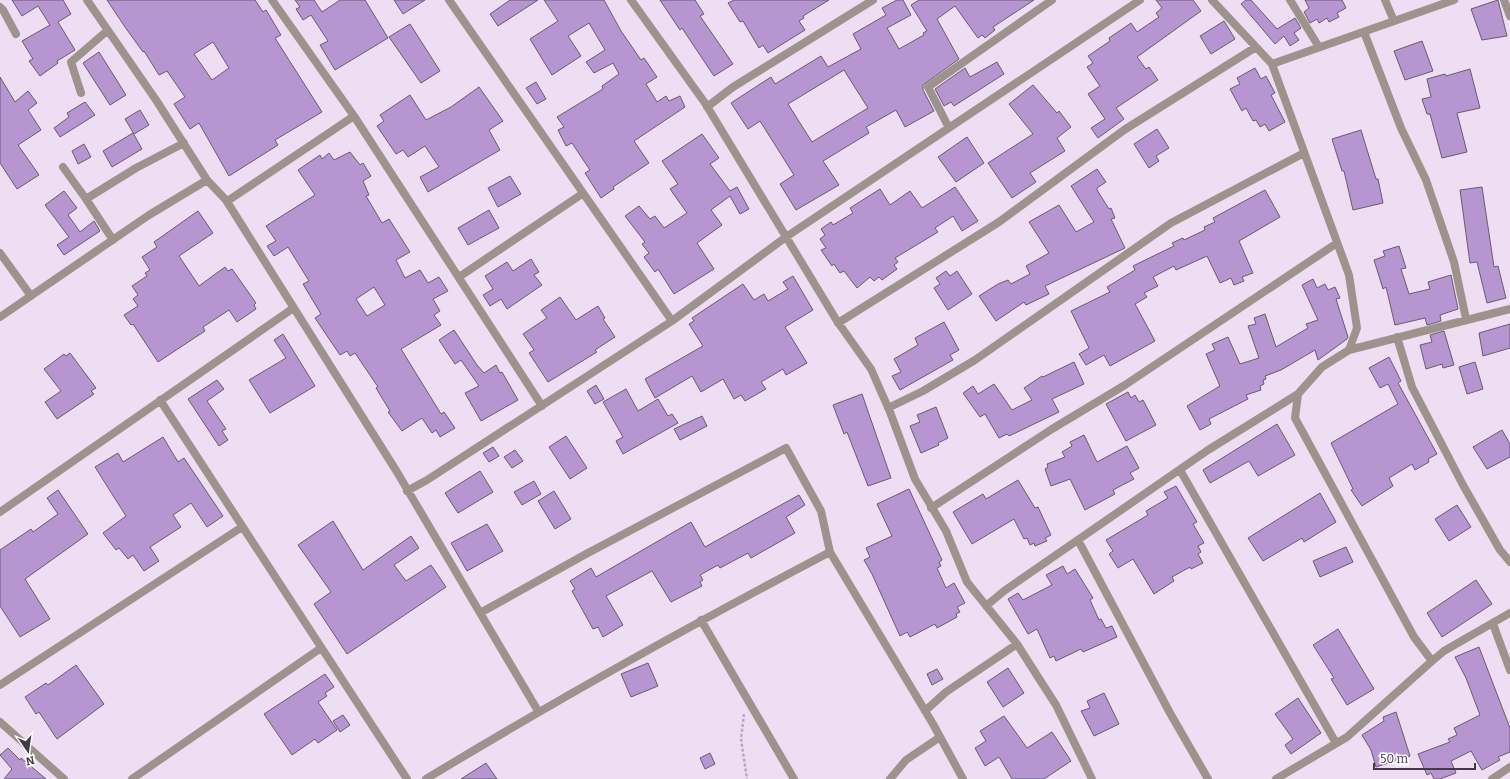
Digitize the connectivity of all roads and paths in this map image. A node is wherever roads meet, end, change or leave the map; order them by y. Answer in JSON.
{"nodes":[{"id":1,"x":87,"y":0,"type":"edge"},
{"id":2,"x":272,"y":0,"type":"edge"},
{"id":3,"x":449,"y":0,"type":"edge"},
{"id":4,"x":631,"y":0,"type":"edge"},
{"id":5,"x":873,"y":0,"type":"edge"},
{"id":6,"x":1052,"y":0,"type":"edge"},
{"id":7,"x":1140,"y":0,"type":"edge"},
{"id":8,"x":1212,"y":0,"type":"edge"},
{"id":9,"x":1290,"y":0,"type":"edge"},
{"id":10,"x":1385,"y":0,"type":"edge"},
{"id":11,"x":1454,"y":0,"type":"edge"},
{"id":12,"x":1504,"y":0,"type":"edge"},
{"id":13,"x":0,"y":7,"type":"edge"},
{"id":14,"x":1510,"y":16,"type":"edge"},
{"id":15,"x":1394,"y":21,"type":"junction"},
{"id":16,"x":108,"y":30,"type":"junction"},
{"id":17,"x":1364,"y":32,"type":"junction"},
{"id":18,"x":16,"y":34,"type":"dead end"},
{"id":19,"x":1256,"y":47,"type":"junction"},
{"id":20,"x":1319,"y":47,"type":"junction"},
{"id":21,"x":1272,"y":64,"type":"junction"},
{"id":22,"x":81,"y":93,"type":"dead end"},
{"id":23,"x":707,"y":107,"type":"junction"},
{"id":24,"x":354,"y":116,"type":"junction"},
{"id":25,"x":949,"y":128,"type":"junction"},
{"id":26,"x":184,"y":143,"type":"junction"},
{"id":27,"x":1304,"y":153,"type":"junction"},
{"id":28,"x":63,"y":168,"type":"dead end"},
{"id":29,"x":208,"y":180,"type":"junction"},
{"id":30,"x":582,"y":194,"type":"junction"},
{"id":31,"x":86,"y":199,"type":"junction"},
{"id":32,"x":226,"y":200,"type":"junction"},
{"id":33,"x":786,"y":237,"type":"junction"},
{"id":34,"x":113,"y":240,"type":"junction"},
{"id":35,"x":1337,"y":243,"type":"junction"},
{"id":36,"x":0,"y":253,"type":"edge"},
{"id":37,"x":459,"y":278,"type":"junction"},
{"id":38,"x":31,"y":296,"type":"junction"},
{"id":39,"x":292,"y":309,"type":"junction"},
{"id":40,"x":1510,"y":309,"type":"edge"},
{"id":41,"x":0,"y":317,"type":"edge"},
{"id":42,"x":1466,"y":319,"type":"junction"},
{"id":43,"x":672,"y":322,"type":"junction"},
{"id":44,"x":838,"y":323,"type":"junction"},
{"id":45,"x":1397,"y":337,"type":"junction"},
{"id":46,"x":1349,"y":350,"type":"junction"},
{"id":47,"x":1298,"y":394,"type":"junction"},
{"id":48,"x":160,"y":400,"type":"junction"},
{"id":49,"x":542,"y":406,"type":"junction"},
{"id":50,"x":888,"y":408,"type":"junction"},
{"id":51,"x":1180,"y":470,"type":"junction"},
{"id":52,"x":407,"y":491,"type":"junction"},
{"id":53,"x":931,"y":508,"type":"junction"},
{"id":54,"x":0,"y":512,"type":"edge"},
{"id":55,"x":242,"y":527,"type":"junction"},
{"id":56,"x":1078,"y":540,"type":"junction"},
{"id":57,"x":830,"y":552,"type":"junction"},
{"id":58,"x":1510,"y":562,"type":"edge"},
{"id":59,"x":986,"y":606,"type":"junction"},
{"id":60,"x":480,"y":613,"type":"junction"},
{"id":61,"x":1510,"y":613,"type":"edge"},
{"id":62,"x":701,"y":620,"type":"junction"},
{"id":63,"x":1493,"y":624,"type":"junction"},
{"id":64,"x":1017,"y":644,"type":"junction"},
{"id":65,"x":321,"y":648,"type":"junction"},
{"id":66,"x":1432,"y":661,"type":"junction"},
{"id":67,"x":1510,"y":670,"type":"edge"},
{"id":68,"x":0,"y":685,"type":"edge"},
{"id":69,"x":746,"y":698,"type":"junction"},
{"id":70,"x":925,"y":710,"type":"junction"},
{"id":71,"x":538,"y":711,"type":"junction"},
{"id":72,"x":0,"y":722,"type":"edge"},
{"id":73,"x":940,"y":737,"type":"junction"},
{"id":74,"x":1336,"y":744,"type":"junction"},
{"id":75,"x":1510,"y":767,"type":"edge"},
{"id":76,"x":64,"y":779,"type":"edge"},
{"id":77,"x":132,"y":779,"type":"edge"},
{"id":78,"x":406,"y":779,"type":"edge"},
{"id":79,"x":426,"y":779,"type":"edge"},
{"id":80,"x":747,"y":779,"type":"edge"},
{"id":81,"x":794,"y":779,"type":"edge"},
{"id":82,"x":890,"y":779,"type":"edge"},
{"id":83,"x":963,"y":779,"type":"edge"},
{"id":84,"x":1092,"y":779,"type":"edge"},
{"id":85,"x":1208,"y":779,"type":"edge"},
{"id":86,"x":1276,"y":779,"type":"edge"},
{"id":87,"x":1492,"y":779,"type":"edge"}],
"edges":[{"from":1,"to":16,"type":"street"},
{"from":2,"to":24,"type":"street"},
{"from":3,"to":30,"type":"street"},
{"from":4,"to":23,"type":"street"},
{"from":5,"to":23,"type":"street"},
{"from":6,"to":25,"type":"street"},
{"from":7,"to":25,"type":"street"},
{"from":8,"to":19,"type":"street"},
{"from":9,"to":20,"type":"street"},
{"from":10,"to":15,"type":"street"},
{"from":11,"to":15,"type":"street"},
{"from":12,"to":14,"type":"street"},
{"from":13,"to":18,"type":"street"},
{"from":15,"to":17,"type":"street"},
{"from":16,"to":22,"type":"street"},
{"from":16,"to":26,"type":"street"},
{"from":17,"to":20,"type":"street"},
{"from":17,"to":42,"type":"street"},
{"from":19,"to":21,"type":"street"},
{"from":19,"to":44,"type":"street"},
{"from":20,"to":21,"type":"street"},
{"from":21,"to":27,"type":"street"},
{"from":23,"to":33,"type":"street"},
{"from":24,"to":32,"type":"street"},
{"from":24,"to":37,"type":"street"},
{"from":25,"to":33,"type":"street"},
{"from":26,"to":29,"type":"street"},
{"from":26,"to":31,"type":"street"},
{"from":27,"to":35,"type":"street"},
{"from":27,"to":50,"type":"street"},
{"from":28,"to":31,"type":"street"},
{"from":29,"to":32,"type":"street"},
{"from":29,"to":34,"type":"street"},
{"from":30,"to":37,"type":"street"},
{"from":30,"to":43,"type":"street"},
{"from":31,"to":34,"type":"street"},
{"from":32,"to":39,"type":"street"},
{"from":33,"to":43,"type":"street"},
{"from":33,"to":44,"type":"street"},
{"from":34,"to":38,"type":"street"},
{"from":35,"to":46,"type":"street"},
{"from":35,"to":53,"type":"street"},
{"from":36,"to":38,"type":"street"},
{"from":37,"to":49,"type":"street"},
{"from":38,"to":41,"type":"street"},
{"from":39,"to":48,"type":"street"},
{"from":39,"to":52,"type":"street"},
{"from":40,"to":42,"type":"street"},
{"from":42,"to":45,"type":"street"},
{"from":43,"to":49,"type":"street"},
{"from":44,"to":50,"type":"street"},
{"from":45,"to":46,"type":"street"},
{"from":45,"to":58,"type":"street"},
{"from":46,"to":47,"type":"street"},
{"from":47,"to":51,"type":"street"},
{"from":47,"to":66,"type":"street"},
{"from":48,"to":54,"type":"street"},
{"from":48,"to":55,"type":"street"},
{"from":49,"to":52,"type":"street"},
{"from":50,"to":53,"type":"street"},
{"from":51,"to":56,"type":"street"},
{"from":51,"to":74,"type":"street"},
{"from":52,"to":60,"type":"street"},
{"from":53,"to":59,"type":"street"},
{"from":55,"to":65,"type":"street"},
{"from":55,"to":68,"type":"street"},
{"from":56,"to":59,"type":"street"},
{"from":56,"to":85,"type":"street"},
{"from":57,"to":60,"type":"street"},
{"from":57,"to":62,"type":"street"},
{"from":57,"to":70,"type":"street"},
{"from":59,"to":64,"type":"street"},
{"from":60,"to":71,"type":"street"},
{"from":61,"to":63,"type":"street"},
{"from":62,"to":69,"type":"street"},
{"from":62,"to":71,"type":"street"},
{"from":63,"to":66,"type":"street"},
{"from":63,"to":67,"type":"street"},
{"from":64,"to":70,"type":"street"},
{"from":64,"to":84,"type":"street"},
{"from":65,"to":77,"type":"street"},
{"from":65,"to":78,"type":"street"},
{"from":66,"to":74,"type":"street"},
{"from":69,"to":80,"type":"path"},
{"from":69,"to":81,"type":"street"},
{"from":70,"to":73,"type":"street"},
{"from":71,"to":79,"type":"street"},
{"from":72,"to":76,"type":"street"},
{"from":73,"to":82,"type":"street"},
{"from":73,"to":83,"type":"street"},
{"from":74,"to":86,"type":"street"},
{"from":75,"to":87,"type":"street"}]}
